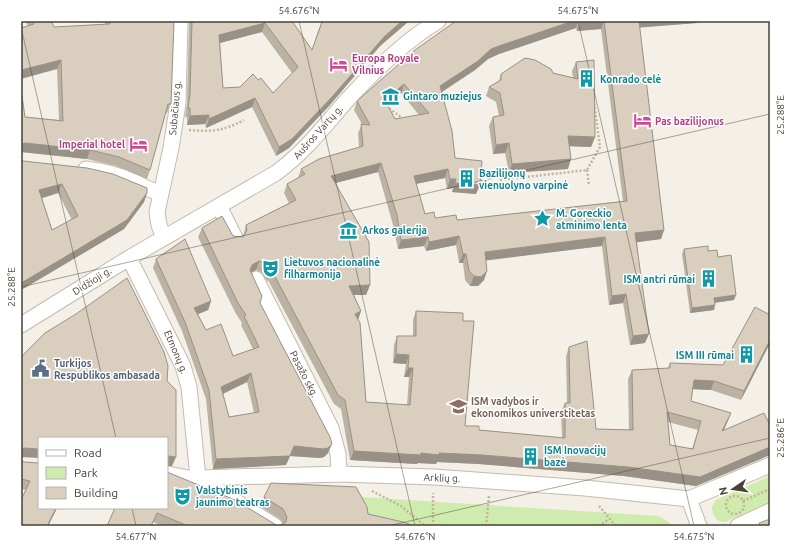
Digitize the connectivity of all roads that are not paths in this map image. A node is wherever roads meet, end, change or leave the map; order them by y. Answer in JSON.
{"nodes":[{"id":1,"x":180,"y":21,"type":"edge"},
{"id":2,"x":438,"y":21,"type":"edge"},
{"id":3,"x":68,"y":167,"type":"edge"},
{"id":4,"x":161,"y":193,"type":"junction"},
{"id":5,"x":219,"y":206,"type":"junction"},
{"id":6,"x":164,"y":238,"type":"junction"},
{"id":7,"x":235,"y":238,"type":"edge"},
{"id":8,"x":129,"y":258,"type":"junction"},
{"id":9,"x":256,"y":279,"type":"edge"},
{"id":10,"x":21,"y":325,"type":"edge"},
{"id":11,"x":770,"y":465,"type":"edge"},
{"id":12,"x":168,"y":472,"type":"edge"},
{"id":13,"x":340,"y":474,"type":"junction"},
{"id":14,"x":198,"y":478,"type":"junction"},
{"id":15,"x":689,"y":500,"type":"junction"},
{"id":16,"x":770,"y":511,"type":"edge"},
{"id":17,"x":275,"y":526,"type":"edge"},
{"id":18,"x":698,"y":526,"type":"edge"},
{"id":19,"x":738,"y":526,"type":"edge"}],
"edges":[{"from":1,"to":4,"type":"street","name":"Subačiaus g."},
{"from":2,"to":5,"type":"street","name":"Aušros Vartų g."},
{"from":3,"to":4,"type":"street"},
{"from":4,"to":6,"type":"street","name":"Subačiaus g."},
{"from":5,"to":6,"type":"street","name":"Aušros Vartų g."},
{"from":5,"to":7,"type":"street"},
{"from":6,"to":8,"type":"street","name":"Didžioji g."},
{"from":8,"to":10,"type":"street","name":"Didžioji g."},
{"from":8,"to":14,"type":"street","name":"Etmonų g."},
{"from":9,"to":13,"type":"street","name":"Pasažo skg."},
{"from":11,"to":15,"type":"street"},
{"from":12,"to":14,"type":"street","name":"Arklių g."},
{"from":13,"to":14,"type":"street","name":"Arklių g."},
{"from":13,"to":15,"type":"street","name":"Arklių g."},
{"from":14,"to":17,"type":"street"},
{"from":15,"to":18,"type":"street"},
{"from":16,"to":19,"type":"street"}]}
